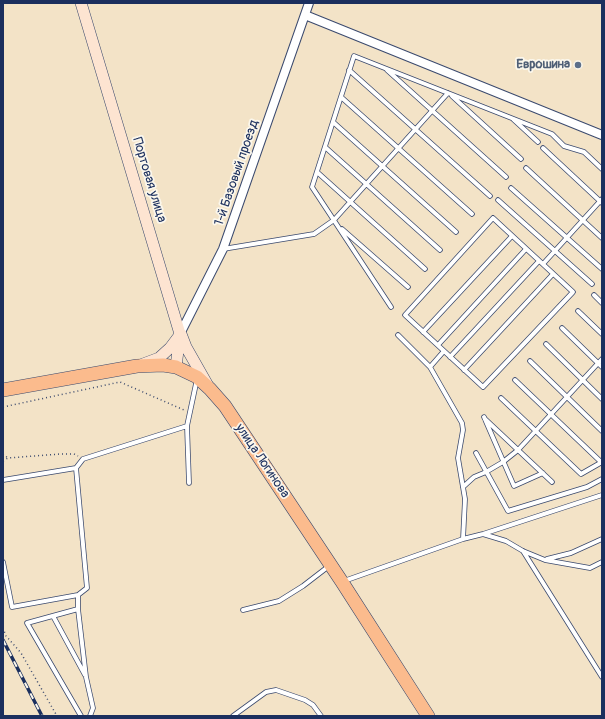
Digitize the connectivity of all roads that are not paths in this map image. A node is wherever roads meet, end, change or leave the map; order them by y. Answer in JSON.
{"nodes":[{"id":1,"x":81,"y":3,"type":"edge"},
{"id":2,"x":309,"y":3,"type":"edge"},
{"id":3,"x":305,"y":15,"type":"junction"},
{"id":4,"x":384,"y":68,"type":"junction"},
{"id":5,"x":349,"y":70,"type":"junction"},
{"id":6,"x":449,"y":93,"type":"junction"},
{"id":7,"x":341,"y":96,"type":"junction"},
{"id":8,"x":432,"y":111,"type":"junction"},
{"id":9,"x":512,"y":118,"type":"junction"},
{"id":10,"x":333,"y":122,"type":"junction"},
{"id":11,"x":415,"y":129,"type":"junction"},
{"id":12,"x":602,"y":136,"type":"edge"},
{"id":13,"x":538,"y":142,"type":"dead end"},
{"id":14,"x":325,"y":147,"type":"junction"},
{"id":15,"x":398,"y":148,"type":"junction"},
{"id":16,"x":543,"y":148,"type":"dead end"},
{"id":17,"x":521,"y":159,"type":"dead end"},
{"id":18,"x":382,"y":166,"type":"junction"},
{"id":19,"x":526,"y":168,"type":"dead end"},
{"id":20,"x":602,"y":169,"type":"edge"},
{"id":21,"x":317,"y":172,"type":"junction"},
{"id":22,"x":506,"y":177,"type":"dead end"},
{"id":23,"x":366,"y":184,"type":"junction"},
{"id":24,"x":511,"y":188,"type":"dead end"},
{"id":25,"x":490,"y":196,"type":"dead end"},
{"id":26,"x":498,"y":200,"type":"dead end"},
{"id":27,"x":601,"y":201,"type":"edge"},
{"id":28,"x":350,"y":202,"type":"junction"},
{"id":29,"x":472,"y":214,"type":"dead end"},
{"id":30,"x":334,"y":220,"type":"junction"},
{"id":31,"x":583,"y":220,"type":"junction"},
{"id":32,"x":337,"y":225,"type":"junction"},
{"id":33,"x":456,"y":232,"type":"dead end"},
{"id":34,"x":512,"y":236,"type":"junction"},
{"id":35,"x":567,"y":238,"type":"junction"},
{"id":36,"x":602,"y":238,"type":"edge"},
{"id":37,"x":223,"y":249,"type":"junction"},
{"id":38,"x":526,"y":249,"type":"junction"},
{"id":39,"x":440,"y":250,"type":"dead end"},
{"id":40,"x":555,"y":251,"type":"junction"},
{"id":41,"x":539,"y":261,"type":"junction"},
{"id":42,"x":543,"y":264,"type":"junction"},
{"id":43,"x":425,"y":269,"type":"dead end"},
{"id":44,"x":602,"y":269,"type":"edge"},
{"id":45,"x":553,"y":274,"type":"junction"},
{"id":46,"x":592,"y":284,"type":"dead end"},
{"id":47,"x":408,"y":287,"type":"dead end"},
{"id":48,"x":594,"y":295,"type":"dead end"},
{"id":49,"x":602,"y":303,"type":"edge"},
{"id":50,"x":391,"y":307,"type":"dead end"},
{"id":51,"x":578,"y":311,"type":"dead end"},
{"id":52,"x":562,"y":328,"type":"dead end"},
{"id":53,"x":423,"y":332,"type":"junction"},
{"id":54,"x":180,"y":334,"type":"junction"},
{"id":55,"x":602,"y":334,"type":"edge"},
{"id":56,"x":398,"y":335,"type":"dead end"},
{"id":57,"x":546,"y":344,"type":"dead end"},
{"id":58,"x":438,"y":345,"type":"junction"},
{"id":59,"x":444,"y":351,"type":"junction"},
{"id":60,"x":450,"y":357,"type":"junction"},
{"id":61,"x":602,"y":359,"type":"edge"},
{"id":62,"x":530,"y":361,"type":"dead end"},
{"id":63,"x":598,"y":363,"type":"junction"},
{"id":64,"x":137,"y":366,"type":"junction"},
{"id":65,"x":176,"y":367,"type":"junction"},
{"id":66,"x":430,"y":367,"type":"junction"},
{"id":67,"x":602,"y":367,"type":"edge"},
{"id":68,"x":464,"y":370,"type":"junction"},
{"id":69,"x":197,"y":377,"type":"junction"},
{"id":70,"x":515,"y":380,"type":"dead end"},
{"id":71,"x":583,"y":380,"type":"junction"},
{"id":72,"x":210,"y":389,"type":"junction"},
{"id":73,"x":3,"y":390,"type":"edge"},
{"id":74,"x":567,"y":397,"type":"junction"},
{"id":75,"x":501,"y":398,"type":"dead end"},
{"id":76,"x":602,"y":398,"type":"edge"},
{"id":77,"x":551,"y":414,"type":"junction"},
{"id":78,"x":187,"y":426,"type":"junction"},
{"id":79,"x":535,"y":431,"type":"junction"},
{"id":80,"x":602,"y":431,"type":"edge"},
{"id":81,"x":518,"y":450,"type":"junction"},
{"id":82,"x":476,"y":453,"type":"dead end"},
{"id":83,"x":503,"y":462,"type":"junction"},
{"id":84,"x":601,"y":462,"type":"edge"},
{"id":85,"x":76,"y":468,"type":"junction"},
{"id":86,"x":486,"y":472,"type":"junction"},
{"id":87,"x":542,"y":473,"type":"junction"},
{"id":88,"x":602,"y":479,"type":"edge"},
{"id":89,"x":3,"y":480,"type":"edge"},
{"id":90,"x":552,"y":482,"type":"dead end"},
{"id":91,"x":189,"y":483,"type":"dead end"},
{"id":92,"x":463,"y":487,"type":"junction"},
{"id":93,"x":602,"y":495,"type":"edge"},
{"id":94,"x":483,"y":534,"type":"junction"},
{"id":95,"x":463,"y":539,"type":"junction"},
{"id":96,"x":602,"y":539,"type":"edge"},
{"id":97,"x":523,"y":551,"type":"junction"},
{"id":98,"x":545,"y":560,"type":"junction"},
{"id":99,"x":3,"y":562,"type":"edge"},
{"id":100,"x":602,"y":562,"type":"edge"},
{"id":101,"x":331,"y":565,"type":"junction"},
{"id":102,"x":342,"y":582,"type":"junction"},
{"id":103,"x":78,"y":595,"type":"junction"},
{"id":104,"x":78,"y":609,"type":"junction"},
{"id":105,"x":243,"y":610,"type":"dead end"},
{"id":106,"x":53,"y":616,"type":"junction"},
{"id":107,"x":86,"y":677,"type":"junction"},
{"id":108,"x":602,"y":677,"type":"edge"},
{"id":109,"x":81,"y":716,"type":"edge"},
{"id":110,"x":90,"y":716,"type":"edge"},
{"id":111,"x":234,"y":716,"type":"edge"},
{"id":112,"x":320,"y":716,"type":"edge"},
{"id":113,"x":428,"y":716,"type":"edge"}],
"edges":[{"from":1,"to":54,"type":"street","name":"Портовая улица"},
{"from":2,"to":3,"type":"street","name":"1-й Базовый проезд"},
{"from":3,"to":12,"type":"street"},
{"from":3,"to":37,"type":"street","name":"1-й Базовый проезд"},
{"from":4,"to":5,"type":"lane"},
{"from":4,"to":6,"type":"lane"},
{"from":4,"to":8,"type":"lane"},
{"from":5,"to":7,"type":"lane"},
{"from":5,"to":11,"type":"lane"},
{"from":6,"to":8,"type":"lane"},
{"from":6,"to":9,"type":"lane"},
{"from":6,"to":17,"type":"lane"},
{"from":7,"to":10,"type":"lane"},
{"from":7,"to":15,"type":"lane"},
{"from":8,"to":11,"type":"lane"},
{"from":8,"to":22,"type":"lane"},
{"from":9,"to":13,"type":"lane"},
{"from":9,"to":20,"type":"lane"},
{"from":10,"to":14,"type":"lane"},
{"from":10,"to":18,"type":"lane"},
{"from":11,"to":15,"type":"lane"},
{"from":11,"to":25,"type":"lane"},
{"from":14,"to":21,"type":"lane"},
{"from":14,"to":23,"type":"lane"},
{"from":15,"to":18,"type":"lane"},
{"from":15,"to":29,"type":"lane"},
{"from":16,"to":27,"type":"lane"},
{"from":18,"to":23,"type":"lane"},
{"from":18,"to":33,"type":"lane"},
{"from":19,"to":31,"type":"lane"},
{"from":21,"to":28,"type":"lane"},
{"from":21,"to":30,"type":"lane"},
{"from":23,"to":28,"type":"lane"},
{"from":23,"to":39,"type":"lane"},
{"from":24,"to":35,"type":"lane"},
{"from":26,"to":40,"type":"lane"},
{"from":27,"to":31,"type":"lane"},
{"from":28,"to":30,"type":"lane"},
{"from":28,"to":43,"type":"lane"},
{"from":30,"to":32,"type":"lane"},
{"from":30,"to":37,"type":"lane"},
{"from":31,"to":35,"type":"lane"},
{"from":31,"to":36,"type":"lane"},
{"from":32,"to":47,"type":"lane"},
{"from":32,"to":50,"type":"lane"},
{"from":34,"to":38,"type":"lane"},
{"from":34,"to":53,"type":"lane"},
{"from":34,"to":53,"type":"lane"},
{"from":35,"to":40,"type":"lane"},
{"from":35,"to":44,"type":"lane"},
{"from":37,"to":54,"type":"street","name":"1-й Базовый проезд"},
{"from":38,"to":41,"type":"lane"},
{"from":38,"to":58,"type":"lane"},
{"from":40,"to":42,"type":"lane"},
{"from":40,"to":46,"type":"lane"},
{"from":41,"to":42,"type":"lane"},
{"from":41,"to":60,"type":"lane"},
{"from":42,"to":45,"type":"lane"},
{"from":45,"to":68,"type":"lane"},
{"from":45,"to":68,"type":"lane"},
{"from":48,"to":49,"type":"lane"},
{"from":51,"to":55,"type":"lane"},
{"from":52,"to":63,"type":"lane"},
{"from":53,"to":58,"type":"lane"},
{"from":54,"to":64,"type":"street"},
{"from":54,"to":65,"type":"street","name":"Портовая улица"},
{"from":54,"to":72,"type":"street"},
{"from":56,"to":66,"type":"lane"},
{"from":57,"to":71,"type":"lane"},
{"from":58,"to":59,"type":"lane"},
{"from":59,"to":60,"type":"lane"},
{"from":59,"to":66,"type":"lane"},
{"from":60,"to":68,"type":"lane"},
{"from":61,"to":63,"type":"lane"},
{"from":62,"to":74,"type":"lane"},
{"from":63,"to":67,"type":"lane"},
{"from":63,"to":71,"type":"lane"},
{"from":64,"to":65,"type":"main road","name":"улица Логинова"},
{"from":64,"to":73,"type":"main road","name":"улица Логинова"},
{"from":65,"to":69,"type":"main road","name":"улица Логинова"},
{"from":66,"to":92,"type":"lane"},
{"from":69,"to":72,"type":"main road","name":"улица Логинова"},
{"from":69,"to":78,"type":"lane"},
{"from":70,"to":77,"type":"lane"},
{"from":71,"to":74,"type":"lane"},
{"from":71,"to":76,"type":"lane"},
{"from":72,"to":101,"type":"main road","name":"улица Логинова"},
{"from":74,"to":77,"type":"lane"},
{"from":74,"to":80,"type":"lane"},
{"from":75,"to":79,"type":"lane"},
{"from":77,"to":79,"type":"lane"},
{"from":77,"to":84,"type":"lane"},
{"from":78,"to":85,"type":"lane"},
{"from":78,"to":91,"type":"lane"},
{"from":79,"to":81,"type":"lane"},
{"from":79,"to":84,"type":"lane"},
{"from":81,"to":83,"type":"lane"},
{"from":81,"to":83,"type":"lane"},
{"from":81,"to":87,"type":"lane"},
{"from":82,"to":86,"type":"lane"},
{"from":83,"to":86,"type":"lane"},
{"from":83,"to":87,"type":"lane"},
{"from":85,"to":89,"type":"lane"},
{"from":85,"to":103,"type":"lane"},
{"from":86,"to":88,"type":"lane"},
{"from":86,"to":92,"type":"lane"},
{"from":87,"to":90,"type":"lane"},
{"from":92,"to":95,"type":"lane"},
{"from":93,"to":94,"type":"lane"},
{"from":94,"to":95,"type":"lane"},
{"from":94,"to":97,"type":"lane"},
{"from":95,"to":102,"type":"lane"},
{"from":96,"to":98,"type":"lane"},
{"from":97,"to":98,"type":"lane"},
{"from":97,"to":108,"type":"lane"},
{"from":98,"to":100,"type":"lane"},
{"from":99,"to":103,"type":"lane"},
{"from":101,"to":102,"type":"main road","name":"улица Логинова"},
{"from":101,"to":105,"type":"lane"},
{"from":102,"to":113,"type":"main road","name":"улица Логинова"},
{"from":103,"to":104,"type":"lane"},
{"from":104,"to":106,"type":"lane"},
{"from":104,"to":107,"type":"lane"},
{"from":106,"to":107,"type":"lane"},
{"from":106,"to":109,"type":"lane"},
{"from":107,"to":110,"type":"lane"},
{"from":111,"to":112,"type":"lane"}]}
